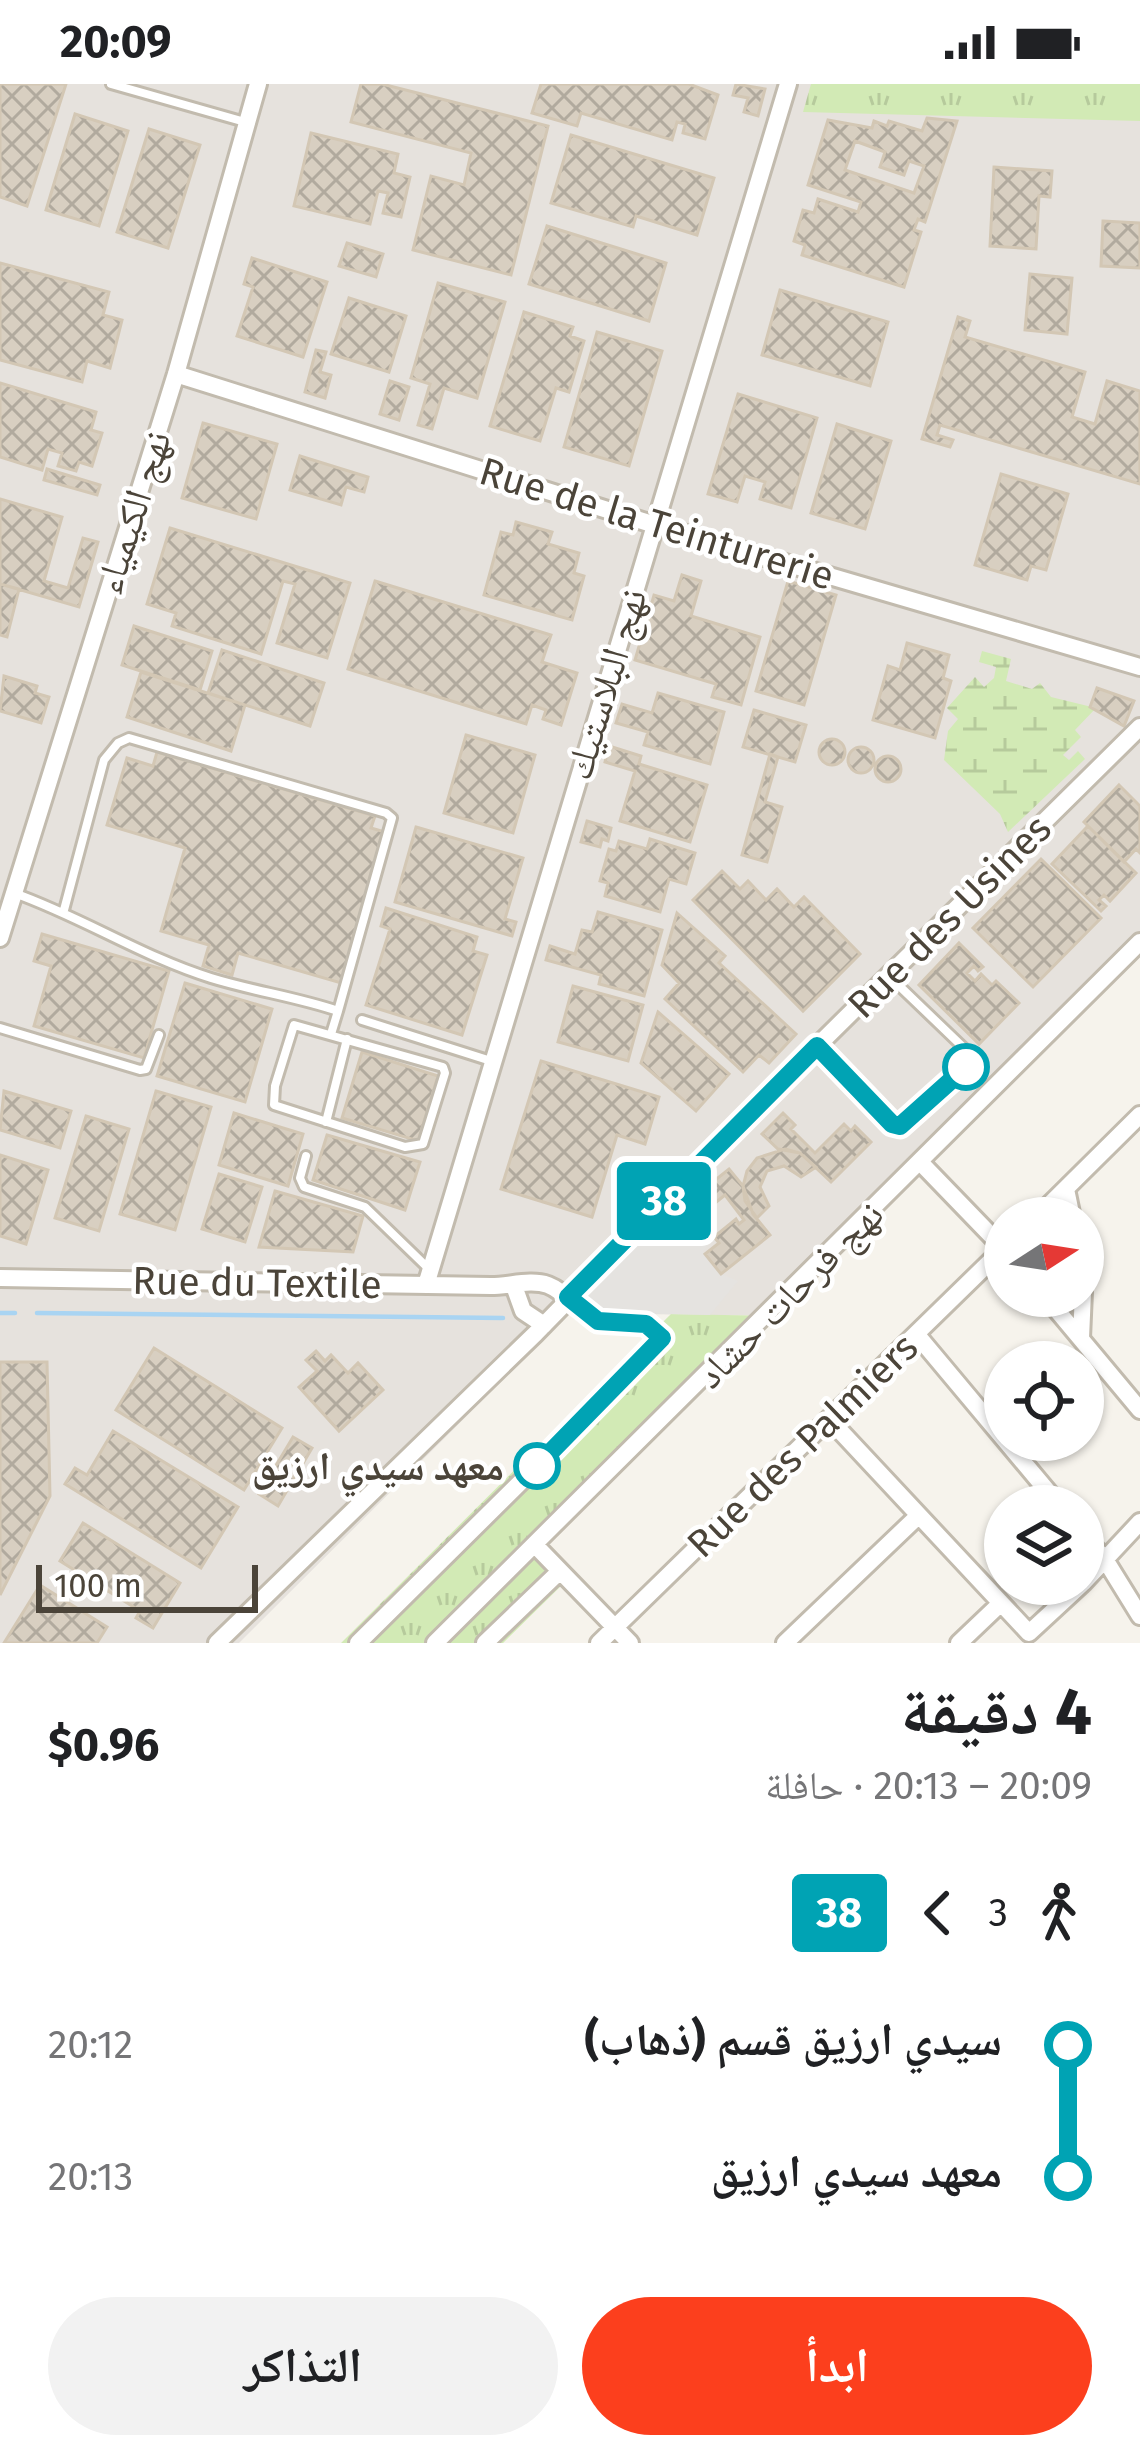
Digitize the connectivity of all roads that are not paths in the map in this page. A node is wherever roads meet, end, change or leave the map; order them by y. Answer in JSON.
{"nodes":[{"id":1,"x":111,"y":84,"type":"edge"},
{"id":2,"x":258,"y":84,"type":"edge"},
{"id":3,"x":788,"y":84,"type":"edge"},
{"id":4,"x":246,"y":123,"type":"junction"},
{"id":5,"x":176,"y":374,"type":"junction"},
{"id":6,"x":652,"y":524,"type":"junction"},
{"id":7,"x":1140,"y":668,"type":"edge"},
{"id":8,"x":1140,"y":728,"type":"edge"},
{"id":9,"x":13,"y":892,"type":"junction"},
{"id":10,"x":64,"y":910,"type":"junction"},
{"id":11,"x":0,"y":938,"type":"edge"},
{"id":12,"x":1140,"y":942,"type":"edge"},
{"id":13,"x":889,"y":976,"type":"junction"},
{"id":14,"x":338,"y":1011,"type":"junction"},
{"id":15,"x":362,"y":1020,"type":"dead end"},
{"id":16,"x":0,"y":1028,"type":"edge"},
{"id":17,"x":331,"y":1034,"type":"junction"},
{"id":18,"x":160,"y":1035,"type":"dead end"},
{"id":19,"x":347,"y":1039,"type":"junction"},
{"id":20,"x":817,"y":1046,"type":"junction"},
{"id":21,"x":493,"y":1061,"type":"junction"},
{"id":22,"x":1140,"y":1115,"type":"edge"},
{"id":23,"x":326,"y":1122,"type":"junction"},
{"id":24,"x":307,"y":1156,"type":"dead end"},
{"id":25,"x":921,"y":1162,"type":"junction"},
{"id":26,"x":1066,"y":1189,"type":"junction"},
{"id":27,"x":1058,"y":1197,"type":"edge"},
{"id":28,"x":1068,"y":1197,"type":"edge"},
{"id":29,"x":984,"y":1227,"type":"edge"},
{"id":30,"x":984,"y":1268,"type":"edge"},
{"id":31,"x":428,"y":1277,"type":"junction"},
{"id":32,"x":0,"y":1278,"type":"edge"},
{"id":33,"x":514,"y":1286,"type":"junction"},
{"id":34,"x":556,"y":1311,"type":"junction"},
{"id":35,"x":1063,"y":1317,"type":"edge"},
{"id":36,"x":1082,"y":1317,"type":"edge"},
{"id":37,"x":917,"y":1335,"type":"junction"},
{"id":38,"x":1081,"y":1338,"type":"junction"},
{"id":39,"x":1140,"y":1410,"type":"edge"},
{"id":40,"x":829,"y":1419,"type":"junction"},
{"id":41,"x":1042,"y":1485,"type":"edge"},
{"id":42,"x":917,"y":1517,"type":"junction"},
{"id":43,"x":1140,"y":1522,"type":"edge"},
{"id":44,"x":535,"y":1545,"type":"junction"},
{"id":45,"x":1104,"y":1560,"type":"edge"},
{"id":46,"x":1106,"y":1562,"type":"junction"},
{"id":47,"x":560,"y":1571,"type":"junction"},
{"id":48,"x":984,"y":1586,"type":"edge"},
{"id":49,"x":999,"y":1605,"type":"edge"},
{"id":50,"x":1003,"y":1605,"type":"edge"},
{"id":51,"x":1063,"y":1605,"type":"edge"},
{"id":52,"x":1140,"y":1616,"type":"edge"},
{"id":53,"x":615,"y":1627,"type":"junction"},
{"id":54,"x":1034,"y":1638,"type":"edge"},
{"id":55,"x":217,"y":1643,"type":"edge"},
{"id":56,"x":358,"y":1643,"type":"edge"},
{"id":57,"x":435,"y":1643,"type":"edge"},
{"id":58,"x":484,"y":1643,"type":"edge"},
{"id":59,"x":599,"y":1643,"type":"edge"},
{"id":60,"x":630,"y":1643,"type":"edge"},
{"id":61,"x":785,"y":1643,"type":"edge"},
{"id":62,"x":959,"y":1643,"type":"edge"}],
"edges":[{"from":1,"to":4,"type":"lane"},
{"from":2,"to":4,"type":"street","name":"نهج الكيمياء"},
{"from":3,"to":6,"type":"street","name":"نهج البلاستيك"},
{"from":4,"to":5,"type":"street","name":"نهج الكيمياء"},
{"from":5,"to":6,"type":"street","name":"Rue de la Teinturerie"},
{"from":5,"to":9,"type":"street","name":"نهج الكيمياء"},
{"from":6,"to":7,"type":"street","name":"Rue de la Teinturerie"},
{"from":6,"to":21,"type":"street","name":"نهج البلاستيك"},
{"from":8,"to":13,"type":"street","name":"Rue des Usines"},
{"from":9,"to":10,"type":"lane"},
{"from":9,"to":11,"type":"street","name":"نهج الكيمياء"},
{"from":10,"to":14,"type":"lane"},
{"from":10,"to":14,"type":"lane"},
{"from":12,"to":25,"type":"street","name":"نهج فرحات حشاد"},
{"from":13,"to":20,"type":"street","name":"Rue des Usines"},
{"from":13,"to":20,"type":"lane"},
{"from":14,"to":17,"type":"lane"},
{"from":15,"to":21,"type":"lane"},
{"from":16,"to":18,"type":"lane"},
{"from":17,"to":19,"type":"lane"},
{"from":17,"to":23,"type":"lane"},
{"from":19,"to":23,"type":"lane"},
{"from":19,"to":23,"type":"lane"},
{"from":20,"to":34,"type":"street","name":"Rue des Usines"},
{"from":21,"to":31,"type":"street","name":"نهج البلاستيك"},
{"from":22,"to":26,"type":"street"},
{"from":24,"to":31,"type":"lane"},
{"from":25,"to":29,"type":"street"},
{"from":25,"to":44,"type":"street","name":"نهج فرحات حشاد"},
{"from":26,"to":27,"type":"street"},
{"from":26,"to":28,"type":"street"},
{"from":30,"to":37,"type":"street","name":"Rue des Palmiers"},
{"from":31,"to":32,"type":"street","name":"Rue du Textile"},
{"from":31,"to":33,"type":"street","name":"Rue du Textile"},
{"from":33,"to":34,"type":"street"},
{"from":33,"to":34,"type":"street","name":"Rue du Textile"},
{"from":34,"to":55,"type":"street","name":"Rue des Usines"},
{"from":34,"to":56,"type":"street"},
{"from":35,"to":38,"type":"street"},
{"from":36,"to":38,"type":"street"},
{"from":37,"to":40,"type":"street","name":"Rue des Palmiers"},
{"from":37,"to":41,"type":"street"},
{"from":38,"to":39,"type":"street"},
{"from":40,"to":42,"type":"street"},
{"from":40,"to":53,"type":"street","name":"Rue des Palmiers"},
{"from":42,"to":48,"type":"street"},
{"from":42,"to":61,"type":"street"},
{"from":43,"to":46,"type":"street"},
{"from":44,"to":47,"type":"street"},
{"from":44,"to":57,"type":"street","name":"نهج فرحات حشاد"},
{"from":45,"to":46,"type":"street"},
{"from":46,"to":52,"type":"street"},
{"from":47,"to":53,"type":"street"},
{"from":47,"to":58,"type":"street"},
{"from":49,"to":62,"type":"street"},
{"from":50,"to":54,"type":"street"},
{"from":51,"to":54,"type":"street"},
{"from":53,"to":59,"type":"street","name":"Rue des Palmiers"},
{"from":53,"to":60,"type":"street"}]}
